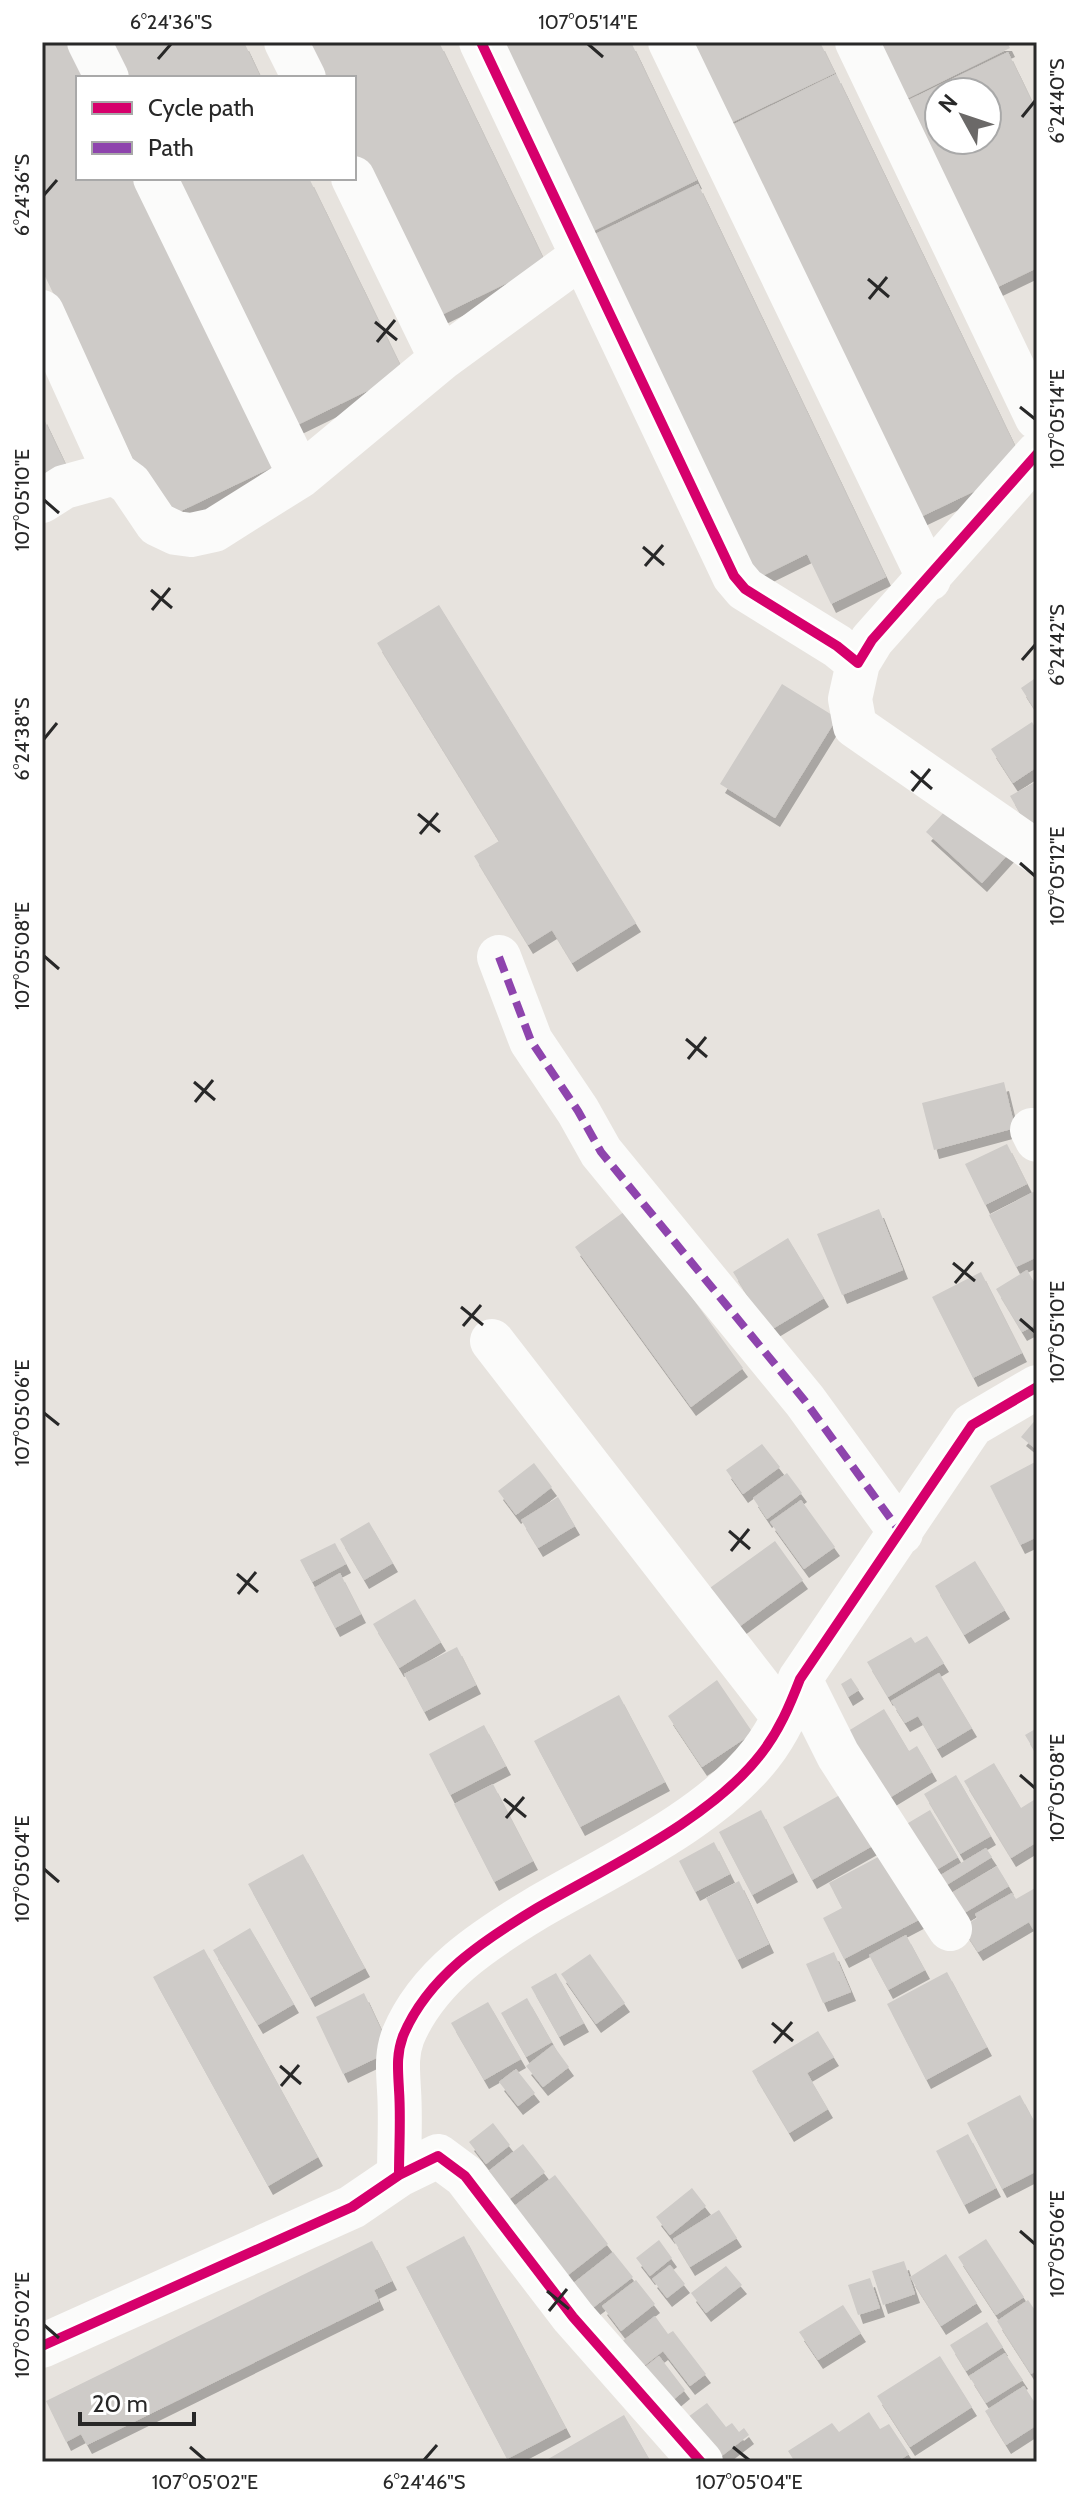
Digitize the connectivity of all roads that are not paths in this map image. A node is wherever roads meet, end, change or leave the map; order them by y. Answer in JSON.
{"nodes":[{"id":1,"x":89,"y":42,"type":"edge"},
{"id":2,"x":286,"y":42,"type":"edge"},
{"id":3,"x":481,"y":42,"type":"edge"},
{"id":4,"x":670,"y":42,"type":"edge"},
{"id":5,"x":857,"y":42,"type":"edge"},
{"id":6,"x":106,"y":76,"type":"edge"},
{"id":7,"x":303,"y":76,"type":"edge"},
{"id":8,"x":156,"y":180,"type":"edge"},
{"id":9,"x":354,"y":180,"type":"edge"},
{"id":10,"x":582,"y":256,"type":"junction"},
{"id":11,"x":42,"y":312,"type":"edge"},
{"id":12,"x":441,"y":359,"type":"junction"},
{"id":13,"x":1037,"y":418,"type":"edge"},
{"id":14,"x":1037,"y":454,"type":"edge"},
{"id":15,"x":115,"y":473,"type":"junction"},
{"id":16,"x":300,"y":476,"type":"junction"},
{"id":17,"x":42,"y":501,"type":"edge"},
{"id":18,"x":929,"y":579,"type":"junction"},
{"id":19,"x":858,"y":663,"type":"junction"},
{"id":20,"x":1037,"y":852,"type":"edge"},
{"id":21,"x":499,"y":957,"type":"dead end"},
{"id":22,"x":492,"y":1341,"type":"dead end"},
{"id":23,"x":1037,"y":1387,"type":"edge"},
{"id":24,"x":901,"y":1533,"type":"junction"},
{"id":25,"x":800,"y":1679,"type":"junction"},
{"id":26,"x":784,"y":1718,"type":"junction"},
{"id":27,"x":950,"y":1929,"type":"dead end"},
{"id":28,"x":399,"y":2175,"type":"junction"},
{"id":29,"x":42,"y":2346,"type":"edge"},
{"id":30,"x":701,"y":2462,"type":"edge"}],
"edges":[{"from":1,"to":6,"type":"street"},
{"from":2,"to":7,"type":"street"},
{"from":3,"to":10,"type":"street"},
{"from":4,"to":18,"type":"street"},
{"from":5,"to":13,"type":"street"},
{"from":8,"to":16,"type":"street"},
{"from":9,"to":12,"type":"street"},
{"from":10,"to":12,"type":"street"},
{"from":10,"to":19,"type":"street"},
{"from":11,"to":15,"type":"street"},
{"from":12,"to":16,"type":"street"},
{"from":14,"to":18,"type":"street"},
{"from":15,"to":16,"type":"street"},
{"from":15,"to":17,"type":"street"},
{"from":18,"to":19,"type":"street"},
{"from":19,"to":20,"type":"street"},
{"from":21,"to":24,"type":"street"},
{"from":22,"to":26,"type":"street"},
{"from":23,"to":24,"type":"street"},
{"from":24,"to":25,"type":"street"},
{"from":25,"to":26,"type":"street"},
{"from":25,"to":27,"type":"street"},
{"from":26,"to":28,"type":"street"},
{"from":28,"to":29,"type":"street"},
{"from":28,"to":30,"type":"street"}]}
